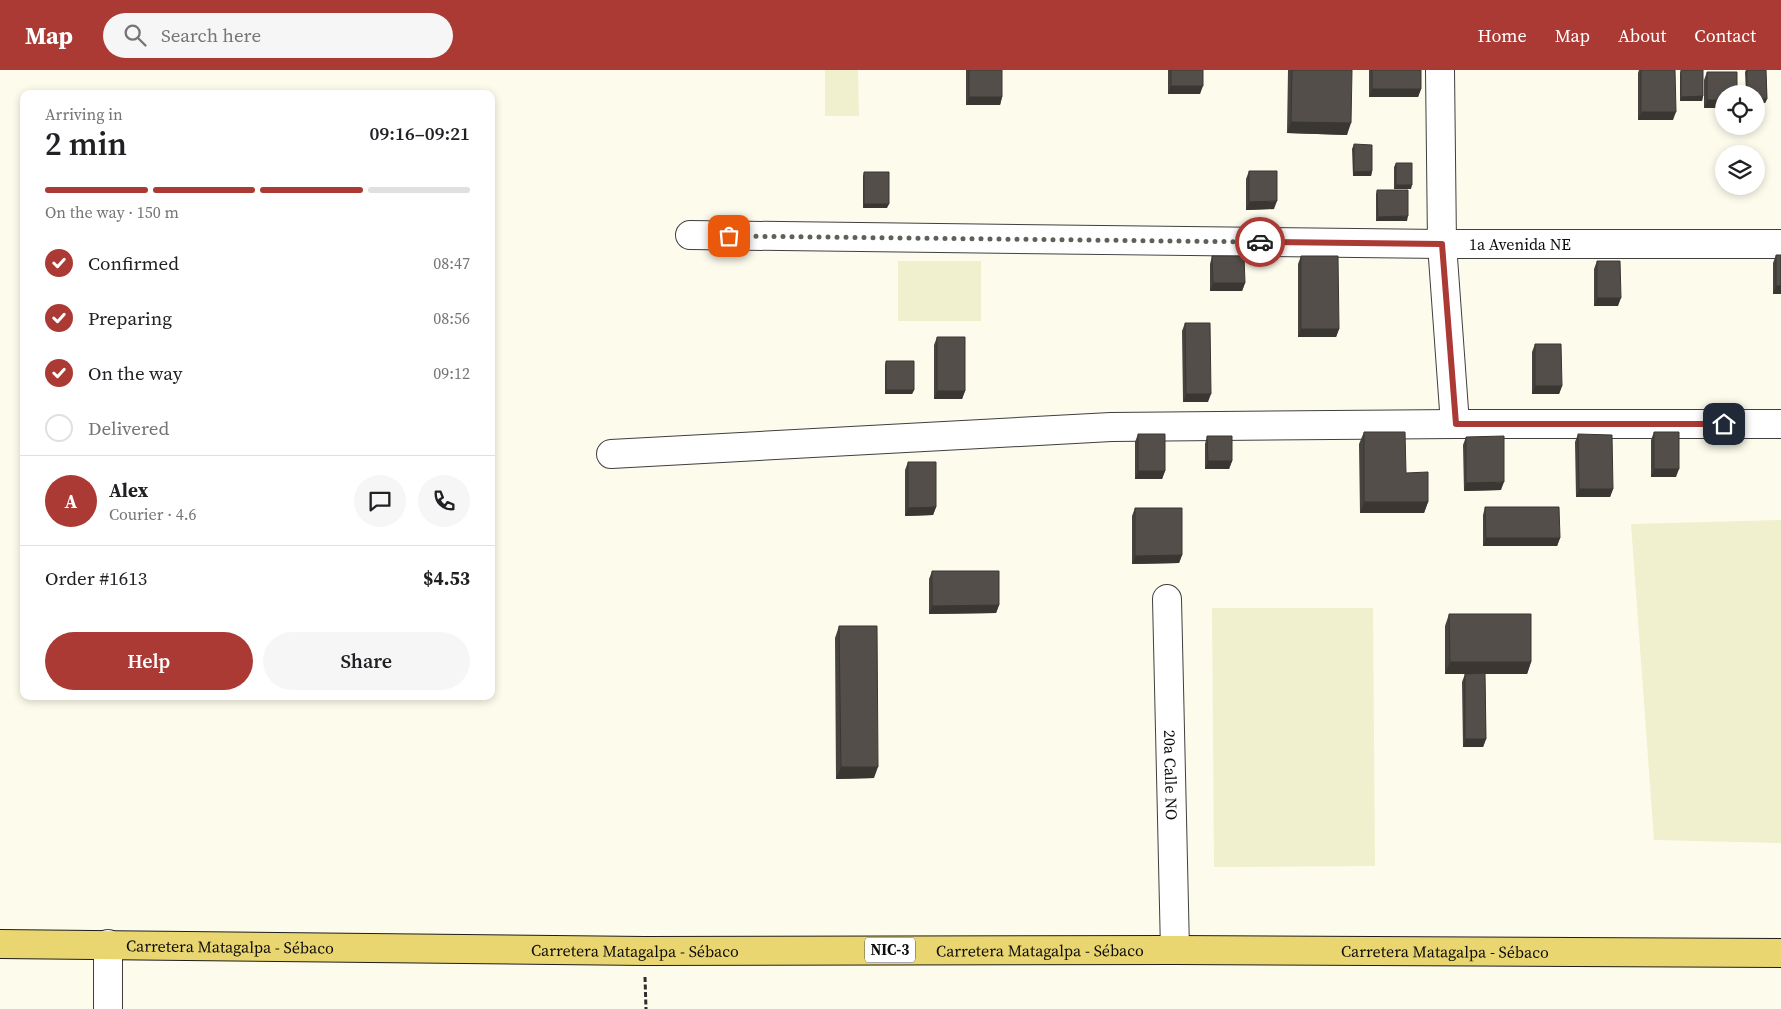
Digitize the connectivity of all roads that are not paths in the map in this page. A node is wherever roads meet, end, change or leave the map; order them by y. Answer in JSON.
{"nodes":[{"id":1,"x":1440,"y":70,"type":"edge"},
{"id":2,"x":690,"y":235,"type":"dead end"},
{"id":3,"x":1442,"y":244,"type":"junction"},
{"id":4,"x":1781,"y":244,"type":"edge"},
{"id":5,"x":1781,"y":254,"type":"edge"},
{"id":6,"x":1456,"y":424,"type":"junction"},
{"id":7,"x":1781,"y":424,"type":"edge"},
{"id":8,"x":611,"y":454,"type":"dead end"},
{"id":9,"x":1167,"y":599,"type":"dead end"},
{"id":10,"x":0,"y":944,"type":"edge"},
{"id":11,"x":108,"y":944,"type":"junction"},
{"id":12,"x":1175,"y":950,"type":"junction"},
{"id":13,"x":1781,"y":953,"type":"edge"},
{"id":14,"x":108,"y":1009,"type":"edge"}],
"edges":[{"from":1,"to":3,"type":"street"},
{"from":2,"to":3,"type":"street","name":"1a Avenida NE"},
{"from":3,"to":4,"type":"street","name":"1a Avenida NE"},
{"from":3,"to":5,"type":"street"},
{"from":3,"to":6,"type":"street"},
{"from":6,"to":7,"type":"street"},
{"from":6,"to":8,"type":"street"},
{"from":9,"to":12,"type":"street","name":"20a Calle NO"},
{"from":10,"to":11,"type":"main road","name":"Carretera Matagalpa - Sébaco","number":"NIC-3"},
{"from":11,"to":12,"type":"main road","name":"Carretera Matagalpa - Sébaco","number":"NIC-3"},
{"from":11,"to":14,"type":"street"},
{"from":12,"to":13,"type":"main road","name":"Carretera Matagalpa - Sébaco","number":"NIC-3"}]}
